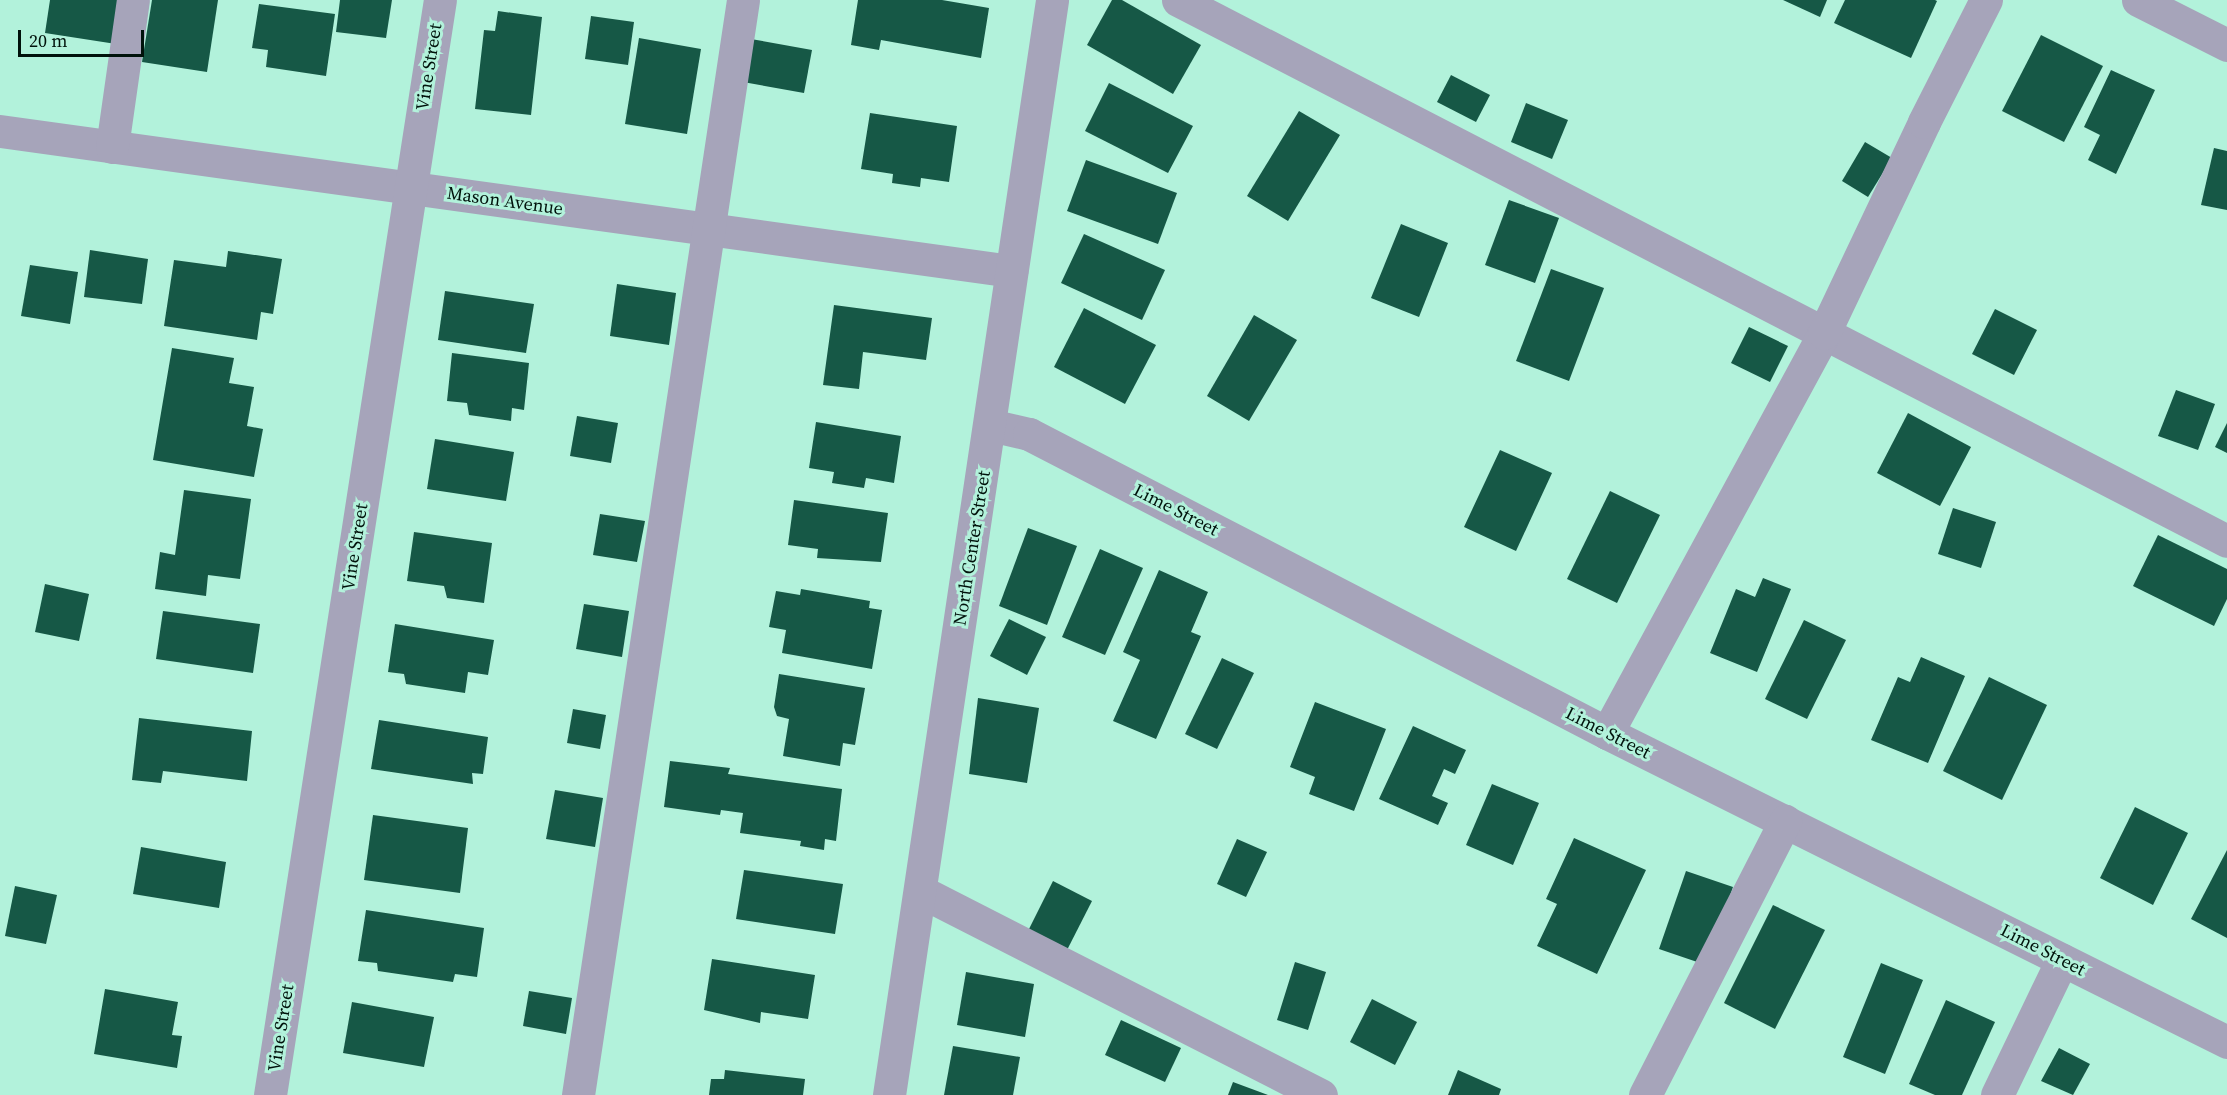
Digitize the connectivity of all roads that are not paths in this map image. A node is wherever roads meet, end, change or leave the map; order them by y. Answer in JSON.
{"nodes":[{"id":1,"x":133,"y":0,"type":"edge"},
{"id":2,"x":440,"y":0,"type":"edge"},
{"id":3,"x":743,"y":0,"type":"edge"},
{"id":4,"x":1052,"y":0,"type":"edge"},
{"id":5,"x":1178,"y":0,"type":"edge"},
{"id":6,"x":1986,"y":0,"type":"edge"},
{"id":7,"x":2138,"y":0,"type":"edge"},
{"id":8,"x":2227,"y":45,"type":"edge"},
{"id":9,"x":0,"y":131,"type":"edge"},
{"id":10,"x":112,"y":147,"type":"junction"},
{"id":11,"x":409,"y":188,"type":"junction"},
{"id":12,"x":708,"y":229,"type":"junction"},
{"id":13,"x":1011,"y":271,"type":"junction"},
{"id":14,"x":1824,"y":333,"type":"junction"},
{"id":15,"x":990,"y":425,"type":"junction"},
{"id":16,"x":2227,"y":541,"type":"edge"},
{"id":17,"x":1607,"y":733,"type":"junction"},
{"id":18,"x":1785,"y":821,"type":"junction"},
{"id":19,"x":920,"y":891,"type":"junction"},
{"id":20,"x":2062,"y":960,"type":"junction"},
{"id":21,"x":2227,"y":1042,"type":"edge"},
{"id":22,"x":270,"y":1095,"type":"edge"},
{"id":23,"x":578,"y":1095,"type":"edge"},
{"id":24,"x":889,"y":1095,"type":"edge"},
{"id":25,"x":1321,"y":1095,"type":"edge"},
{"id":26,"x":1645,"y":1095,"type":"edge"},
{"id":27,"x":1997,"y":1095,"type":"edge"}],
"edges":[{"from":1,"to":10,"type":"street"},
{"from":2,"to":11,"type":"street","name":"Vine Street"},
{"from":3,"to":12,"type":"street"},
{"from":4,"to":13,"type":"street","name":"North Center Street"},
{"from":5,"to":14,"type":"street"},
{"from":6,"to":14,"type":"street"},
{"from":7,"to":8,"type":"street"},
{"from":9,"to":10,"type":"street","name":"Mason Avenue"},
{"from":10,"to":11,"type":"street","name":"Mason Avenue"},
{"from":11,"to":12,"type":"street","name":"Mason Avenue"},
{"from":11,"to":22,"type":"street","name":"Vine Street"},
{"from":12,"to":13,"type":"street","name":"Mason Avenue"},
{"from":12,"to":23,"type":"street"},
{"from":13,"to":15,"type":"street","name":"North Center Street"},
{"from":14,"to":16,"type":"street"},
{"from":14,"to":17,"type":"street"},
{"from":15,"to":17,"type":"street","name":"Lime Street"},
{"from":15,"to":19,"type":"street","name":"North Center Street"},
{"from":17,"to":18,"type":"street","name":"Lime Street"},
{"from":18,"to":20,"type":"street","name":"Lime Street"},
{"from":18,"to":26,"type":"street"},
{"from":19,"to":24,"type":"street","name":"North Center Street"},
{"from":19,"to":25,"type":"street"},
{"from":20,"to":21,"type":"street","name":"Lime Street"},
{"from":20,"to":27,"type":"street"}]}
